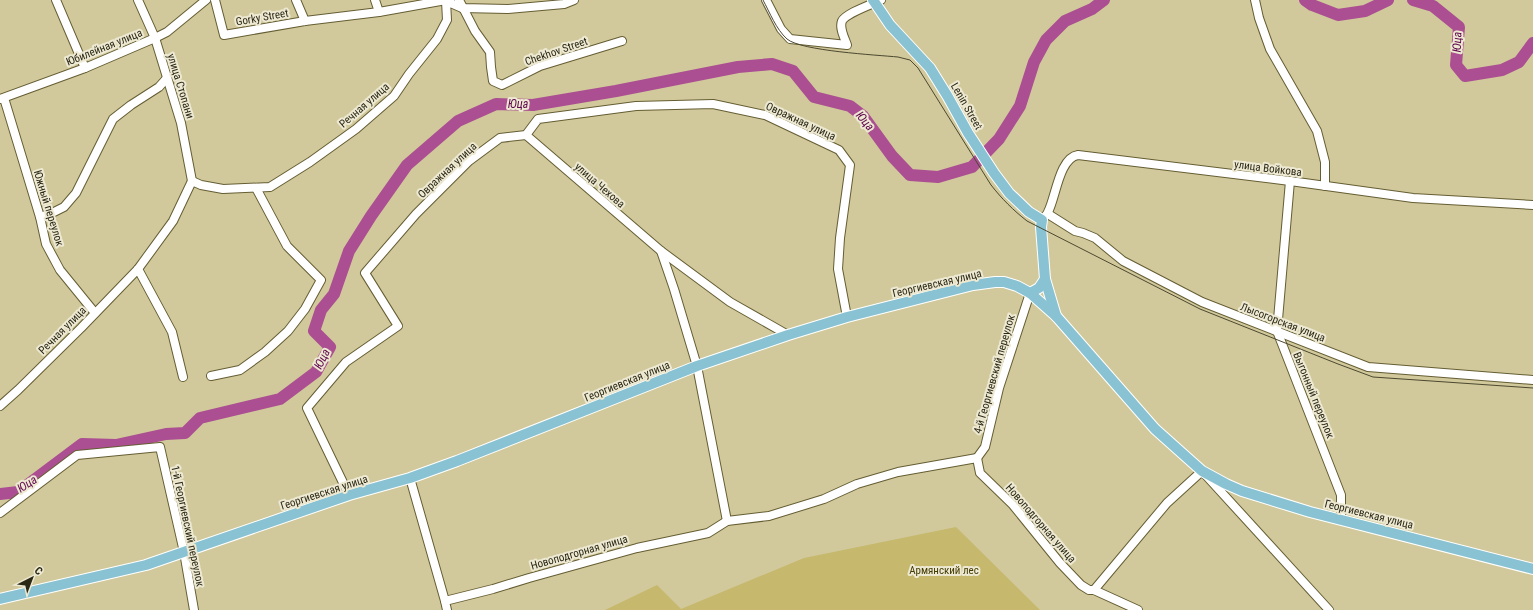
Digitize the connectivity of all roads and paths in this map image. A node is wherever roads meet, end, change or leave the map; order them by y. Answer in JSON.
{"nodes":[{"id":1,"x":56,"y":0,"type":"edge"},
{"id":2,"x":138,"y":0,"type":"edge"},
{"id":3,"x":206,"y":0,"type":"edge"},
{"id":4,"x":215,"y":0,"type":"edge"},
{"id":5,"x":296,"y":0,"type":"edge"},
{"id":6,"x":375,"y":0,"type":"edge"},
{"id":7,"x":446,"y":0,"type":"edge"},
{"id":8,"x":459,"y":0,"type":"edge"},
{"id":9,"x":574,"y":0,"type":"edge"},
{"id":10,"x":766,"y":0,"type":"edge"},
{"id":11,"x":1255,"y":0,"type":"edge"},
{"id":12,"x":876,"y":1,"type":"edge"},
{"id":13,"x":462,"y":8,"type":"junction"},
{"id":14,"x":380,"y":12,"type":"junction"},
{"id":15,"x":305,"y":21,"type":"junction"},
{"id":16,"x":155,"y":38,"type":"junction"},
{"id":17,"x":622,"y":41,"type":"dead end"},
{"id":18,"x":85,"y":68,"type":"junction"},
{"id":19,"x":167,"y":78,"type":"junction"},
{"id":20,"x":2,"y":98,"type":"edge"},
{"id":21,"x":526,"y":135,"type":"junction"},
{"id":22,"x":192,"y":181,"type":"junction"},
{"id":23,"x":1290,"y":181,"type":"junction"},
{"id":24,"x":1325,"y":186,"type":"junction"},
{"id":25,"x":256,"y":188,"type":"junction"},
{"id":26,"x":1533,"y":205,"type":"edge"},
{"id":27,"x":40,"y":217,"type":"junction"},
{"id":28,"x":1045,"y":217,"type":"junction"},
{"id":29,"x":661,"y":251,"type":"junction"},
{"id":30,"x":138,"y":269,"type":"junction"},
{"id":31,"x":1045,"y":278,"type":"junction"},
{"id":32,"x":1030,"y":294,"type":"junction"},
{"id":33,"x":95,"y":313,"type":"junction"},
{"id":34,"x":1056,"y":316,"type":"junction"},
{"id":35,"x":847,"y":317,"type":"junction"},
{"id":36,"x":1277,"y":331,"type":"junction"},
{"id":37,"x":788,"y":334,"type":"junction"},
{"id":38,"x":697,"y":366,"type":"junction"},
{"id":39,"x":211,"y":376,"type":"dead end"},
{"id":40,"x":183,"y":377,"type":"dead end"},
{"id":41,"x":1533,"y":380,"type":"edge"},
{"id":42,"x":0,"y":406,"type":"edge"},
{"id":43,"x":977,"y":458,"type":"junction"},
{"id":44,"x":1202,"y":471,"type":"junction"},
{"id":45,"x":410,"y":478,"type":"junction"},
{"id":46,"x":349,"y":495,"type":"junction"},
{"id":47,"x":0,"y":514,"type":"edge"},
{"id":48,"x":1341,"y":519,"type":"junction"},
{"id":49,"x":727,"y":521,"type":"junction"},
{"id":50,"x":184,"y":552,"type":"junction"},
{"id":51,"x":1533,"y":569,"type":"edge"},
{"id":52,"x":1094,"y":590,"type":"junction"},
{"id":53,"x":0,"y":599,"type":"edge"},
{"id":54,"x":445,"y":601,"type":"junction"},
{"id":55,"x":194,"y":610,"type":"edge"},
{"id":56,"x":446,"y":610,"type":"edge"},
{"id":57,"x":1138,"y":610,"type":"edge"},
{"id":58,"x":1329,"y":610,"type":"edge"}],
"edges":[{"from":1,"to":18,"type":"street"},
{"from":2,"to":16,"type":"street","name":"улица Стопани"},
{"from":3,"to":16,"type":"street","name":"Юбилейная улица"},
{"from":4,"to":15,"type":"street","name":"Gorky Street"},
{"from":5,"to":15,"type":"street"},
{"from":6,"to":14,"type":"street"},
{"from":7,"to":13,"type":"street"},
{"from":7,"to":14,"type":"street","name":"Gorky Street"},
{"from":7,"to":25,"type":"street","name":"Речная улица"},
{"from":8,"to":13,"type":"street","name":"Chekhov Street"},
{"from":9,"to":13,"type":"street"},
{"from":10,"to":12,"type":"street"},
{"from":11,"to":24,"type":"street"},
{"from":12,"to":28,"type":"main road","name":"Lenin Street"},
{"from":13,"to":17,"type":"street","name":"Chekhov Street"},
{"from":14,"to":15,"type":"street","name":"Gorky Street"},
{"from":16,"to":18,"type":"street","name":"Юбилейная улица"},
{"from":16,"to":19,"type":"street","name":"улица Стопани"},
{"from":18,"to":20,"type":"street","name":"Юбилейная улица"},
{"from":19,"to":22,"type":"street","name":"улица Стопани"},
{"from":19,"to":27,"type":"street"},
{"from":20,"to":27,"type":"street","name":"Южный переулок"},
{"from":21,"to":29,"type":"street","name":"улица Чехова"},
{"from":21,"to":35,"type":"street","name":"Овражная улица"},
{"from":21,"to":46,"type":"street","name":"Овражная улица"},
{"from":22,"to":25,"type":"street","name":"Речная улица"},
{"from":22,"to":30,"type":"street","name":"Речная улица"},
{"from":23,"to":24,"type":"street","name":"улица Войкова"},
{"from":23,"to":28,"type":"street","name":"улица Войкова"},
{"from":23,"to":36,"type":"street","name":"Выгонный переулок"},
{"from":24,"to":26,"type":"street","name":"улица Войкова"},
{"from":25,"to":39,"type":"street"},
{"from":27,"to":33,"type":"street","name":"Южный переулок"},
{"from":28,"to":31,"type":"main road"},
{"from":28,"to":36,"type":"street","name":"Лысогорская улица"},
{"from":29,"to":37,"type":"street","name":"улица Чехова"},
{"from":29,"to":38,"type":"street","name":"улица Чехова"},
{"from":30,"to":33,"type":"street","name":"Речная улица"},
{"from":30,"to":40,"type":"street"},
{"from":31,"to":32,"type":"main road"},
{"from":31,"to":34,"type":"main road"},
{"from":32,"to":34,"type":"main road","name":"Георгиевская улица"},
{"from":32,"to":35,"type":"main road","name":"Георгиевская улица"},
{"from":32,"to":43,"type":"street","name":"4-й Георгиевский переулок"},
{"from":33,"to":42,"type":"street","name":"Речная улица"},
{"from":34,"to":44,"type":"main road","name":"Георгиевская улица"},
{"from":35,"to":37,"type":"main road","name":"Георгиевская улица"},
{"from":36,"to":41,"type":"street","name":"Лысогорская улица"},
{"from":36,"to":48,"type":"street","name":"Выгонный переулок"},
{"from":37,"to":38,"type":"main road","name":"Георгиевская улица"},
{"from":38,"to":45,"type":"main road","name":"Георгиевская улица"},
{"from":38,"to":49,"type":"street"},
{"from":43,"to":49,"type":"street","name":"Новоподгорная улица"},
{"from":43,"to":52,"type":"street","name":"Новоподгорная улица"},
{"from":44,"to":48,"type":"main road","name":"Георгиевская улица"},
{"from":44,"to":52,"type":"street"},
{"from":44,"to":58,"type":"street","name":"Георгиевская улица"},
{"from":45,"to":46,"type":"main road","name":"Георгиевская улица"},
{"from":45,"to":54,"type":"street"},
{"from":46,"to":50,"type":"main road","name":"Георгиевская улица"},
{"from":47,"to":50,"type":"street","name":"1-й Георгиевский переулок"},
{"from":48,"to":51,"type":"main road","name":"Георгиевская улица"},
{"from":49,"to":54,"type":"street","name":"Новоподгорная улица"},
{"from":50,"to":53,"type":"main road","name":"Георгиевская улица"},
{"from":50,"to":55,"type":"street","name":"1-й Георгиевский переулок"},
{"from":52,"to":57,"type":"street","name":"Новоподгорная улица"},
{"from":54,"to":56,"type":"street"}]}
